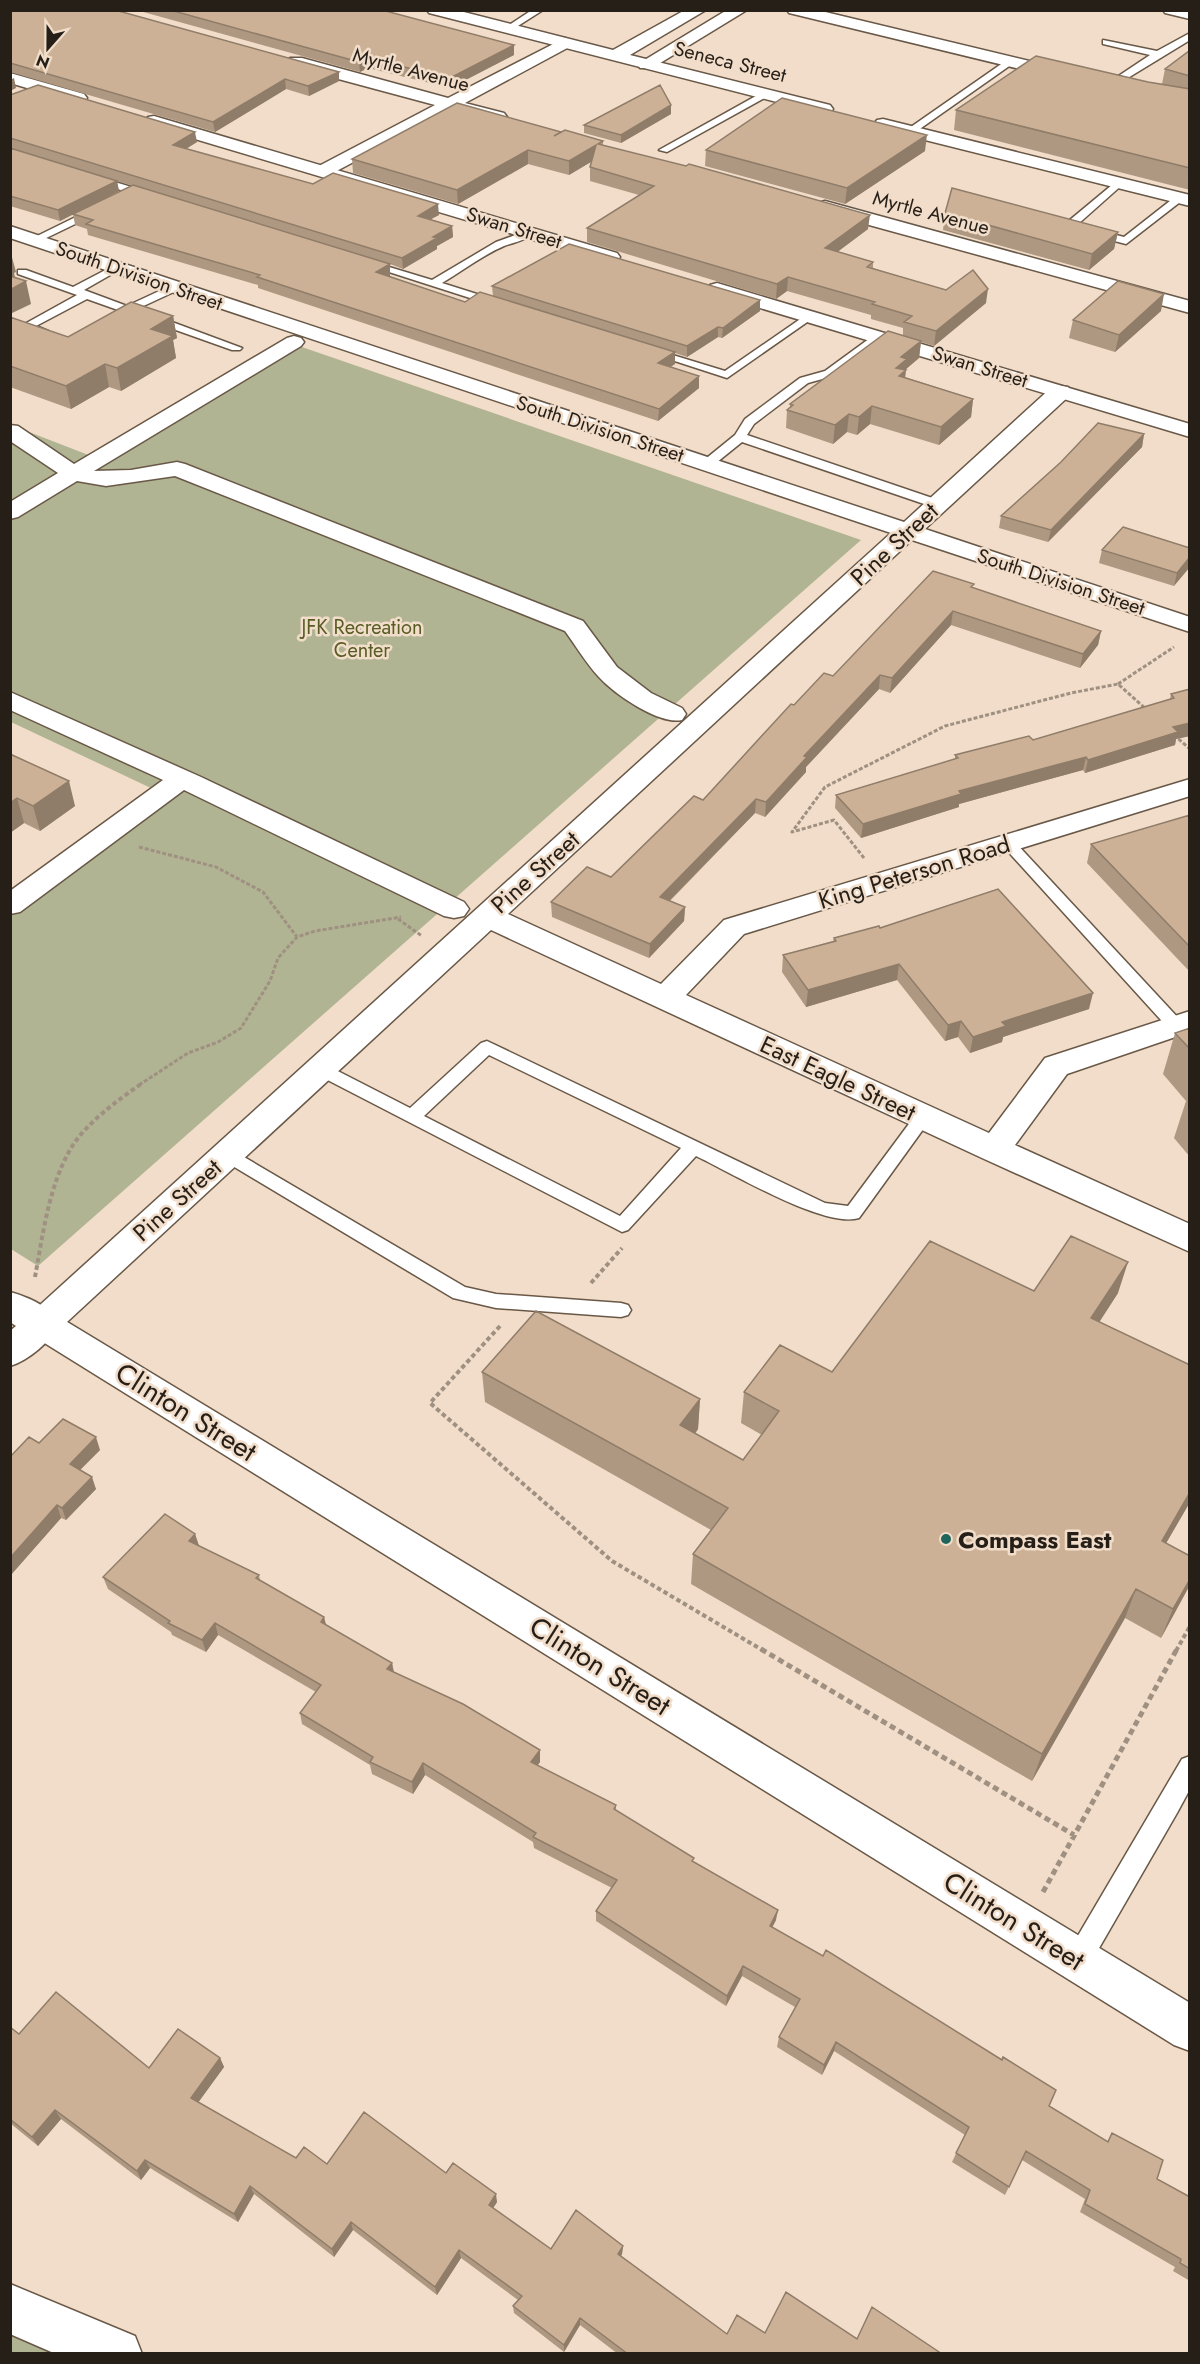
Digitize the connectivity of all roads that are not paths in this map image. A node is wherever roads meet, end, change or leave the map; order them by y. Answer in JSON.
{"nodes":[{"id":1,"x":435,"y":10,"type":"edge"},
{"id":2,"x":539,"y":10,"type":"edge"},
{"id":3,"x":698,"y":10,"type":"edge"},
{"id":4,"x":739,"y":10,"type":"edge"},
{"id":5,"x":795,"y":10,"type":"edge"},
{"id":6,"x":1172,"y":10,"type":"edge"},
{"id":7,"x":1190,"y":14,"type":"edge"},
{"id":8,"x":507,"y":29,"type":"junction"},
{"id":9,"x":1190,"y":36,"type":"edge"},
{"id":10,"x":1106,"y":42,"type":"dead end"},
{"id":11,"x":565,"y":43,"type":"junction"},
{"id":12,"x":1158,"y":54,"type":"junction"},
{"id":13,"x":615,"y":56,"type":"junction"},
{"id":14,"x":285,"y":59,"type":"edge"},
{"id":15,"x":1010,"y":62,"type":"junction"},
{"id":16,"x":646,"y":64,"type":"junction"},
{"id":17,"x":1077,"y":77,"type":"edge"},
{"id":18,"x":10,"y":78,"type":"edge"},
{"id":19,"x":1105,"y":84,"type":"joint"},
{"id":20,"x":39,"y":87,"type":"junction"},
{"id":21,"x":1133,"y":90,"type":"edge"},
{"id":22,"x":765,"y":94,"type":"junction"},
{"id":23,"x":10,"y":99,"type":"edge"},
{"id":24,"x":96,"y":104,"type":"edge"},
{"id":25,"x":450,"y":104,"type":"junction"},
{"id":26,"x":844,"y":114,"type":"edge"},
{"id":27,"x":141,"y":117,"type":"edge"},
{"id":28,"x":866,"y":119,"type":"edge"},
{"id":29,"x":512,"y":121,"type":"edge"},
{"id":30,"x":911,"y":131,"type":"junction"},
{"id":31,"x":661,"y":158,"type":"edge"},
{"id":32,"x":323,"y":171,"type":"junction"},
{"id":33,"x":89,"y":177,"type":"edge"},
{"id":34,"x":1118,"y":183,"type":"junction"},
{"id":35,"x":134,"y":194,"type":"edge"},
{"id":36,"x":1184,"y":200,"type":"edge"},
{"id":37,"x":808,"y":202,"type":"edge"},
{"id":38,"x":102,"y":207,"type":"edge"},
{"id":39,"x":10,"y":232,"type":"edge"},
{"id":40,"x":523,"y":237,"type":"junction"},
{"id":41,"x":34,"y":240,"type":"junction"},
{"id":42,"x":355,"y":260,"type":"edge"},
{"id":43,"x":630,"y":263,"type":"edge"},
{"id":44,"x":115,"y":268,"type":"junction"},
{"id":45,"x":22,"y":272,"type":"dead end"},
{"id":46,"x":458,"y":283,"type":"junction"},
{"id":47,"x":697,"y":283,"type":"edge"},
{"id":48,"x":433,"y":284,"type":"junction"},
{"id":49,"x":174,"y":288,"type":"junction"},
{"id":50,"x":80,"y":293,"type":"junction"},
{"id":51,"x":505,"y":306,"type":"edge"},
{"id":52,"x":1190,"y":307,"type":"edge"},
{"id":53,"x":127,"y":310,"type":"junction"},
{"id":54,"x":809,"y":316,"type":"junction"},
{"id":55,"x":108,"y":320,"type":"edge"},
{"id":56,"x":877,"y":336,"type":"junction"},
{"id":57,"x":59,"y":338,"type":"edge"},
{"id":58,"x":294,"y":342,"type":"dead end"},
{"id":59,"x":638,"y":347,"type":"edge"},
{"id":60,"x":236,"y":348,"type":"dead end"},
{"id":61,"x":1060,"y":392,"type":"junction"},
{"id":62,"x":10,"y":431,"type":"edge"},
{"id":63,"x":1190,"y":431,"type":"edge"},
{"id":64,"x":740,"y":437,"type":"junction"},
{"id":65,"x":707,"y":464,"type":"junction"},
{"id":66,"x":75,"y":473,"type":"junction"},
{"id":67,"x":937,"y":504,"type":"junction"},
{"id":68,"x":10,"y":512,"type":"edge"},
{"id":69,"x":908,"y":531,"type":"junction"},
{"id":70,"x":1190,"y":625,"type":"edge"},
{"id":71,"x":10,"y":700,"type":"edge"},
{"id":72,"x":673,"y":714,"type":"dead end"},
{"id":73,"x":182,"y":779,"type":"junction"},
{"id":74,"x":1190,"y":788,"type":"edge"},
{"id":75,"x":1008,"y":843,"type":"junction"},
{"id":76,"x":10,"y":905,"type":"edge"},
{"id":77,"x":454,"y":909,"type":"dead end"},
{"id":78,"x":487,"y":916,"type":"junction"},
{"id":79,"x":665,"y":998,"type":"junction"},
{"id":80,"x":1183,"y":1024,"type":"edge"},
{"id":81,"x":320,"y":1069,"type":"junction"},
{"id":82,"x":412,"y":1117,"type":"junction"},
{"id":83,"x":923,"y":1117,"type":"junction"},
{"id":84,"x":693,"y":1147,"type":"junction"},
{"id":85,"x":994,"y":1150,"type":"junction"},
{"id":86,"x":227,"y":1154,"type":"junction"},
{"id":87,"x":1190,"y":1239,"type":"edge"},
{"id":88,"x":621,"y":1310,"type":"dead end"},
{"id":89,"x":26,"y":1314,"type":"edge"},
{"id":90,"x":10,"y":1352,"type":"edge"},
{"id":91,"x":1190,"y":1766,"type":"edge"},
{"id":92,"x":1078,"y":1960,"type":"junction"},
{"id":93,"x":1190,"y":2029,"type":"edge"},
{"id":94,"x":10,"y":2309,"type":"edge"},
{"id":95,"x":117,"y":2354,"type":"edge"}],
"edges":[{"from":1,"to":8,"type":"street","name":"Seneca Street"},
{"from":2,"to":8,"type":"lane"},
{"from":3,"to":13,"type":"street"},
{"from":4,"to":16,"type":"street"},
{"from":5,"to":15,"type":"street"},
{"from":6,"to":7,"type":"street"},
{"from":8,"to":11,"type":"street","name":"Seneca Street"},
{"from":9,"to":12,"type":"lane"},
{"from":10,"to":12,"type":"lane"},
{"from":11,"to":13,"type":"street","name":"Seneca Street"},
{"from":11,"to":25,"type":"street"},
{"from":12,"to":19,"type":"lane"},
{"from":13,"to":16,"type":"street","name":"Seneca Street"},
{"from":14,"to":25,"type":"street","name":"Myrtle Avenue"},
{"from":15,"to":17,"type":"street"},
{"from":15,"to":30,"type":"lane"},
{"from":16,"to":22,"type":"street","name":"Seneca Street"},
{"from":18,"to":20,"type":"street"},
{"from":19,"to":21,"type":"street"},
{"from":20,"to":23,"type":"street"},
{"from":20,"to":24,"type":"street"},
{"from":22,"to":26,"type":"street","name":"Seneca Street"},
{"from":22,"to":31,"type":"lane"},
{"from":25,"to":29,"type":"street","name":"Myrtle Avenue"},
{"from":25,"to":32,"type":"street"},
{"from":27,"to":32,"type":"street","name":"Swan Street"},
{"from":28,"to":30,"type":"street"},
{"from":30,"to":34,"type":"street"},
{"from":32,"to":40,"type":"street","name":"Swan Street"},
{"from":33,"to":35,"type":"lane"},
{"from":34,"to":36,"type":"street"},
{"from":34,"to":36,"type":"lane"},
{"from":37,"to":52,"type":"street","name":"Myrtle Avenue"},
{"from":38,"to":41,"type":"lane"},
{"from":39,"to":41,"type":"street","name":"South Division Street"},
{"from":40,"to":43,"type":"street","name":"Swan Street"},
{"from":40,"to":46,"type":"lane"},
{"from":40,"to":48,"type":"lane"},
{"from":41,"to":44,"type":"street","name":"South Division Street"},
{"from":42,"to":48,"type":"lane"},
{"from":44,"to":49,"type":"street","name":"South Division Street"},
{"from":44,"to":50,"type":"lane"},
{"from":45,"to":50,"type":"lane"},
{"from":46,"to":48,"type":"lane"},
{"from":46,"to":51,"type":"lane"},
{"from":47,"to":54,"type":"street","name":"Swan Street"},
{"from":49,"to":53,"type":"lane"},
{"from":49,"to":65,"type":"street","name":"South Division Street"},
{"from":50,"to":53,"type":"lane"},
{"from":50,"to":57,"type":"lane"},
{"from":53,"to":55,"type":"lane"},
{"from":53,"to":60,"type":"lane"},
{"from":54,"to":56,"type":"street","name":"Swan Street"},
{"from":54,"to":59,"type":"lane"},
{"from":56,"to":61,"type":"street","name":"Swan Street"},
{"from":56,"to":64,"type":"lane"},
{"from":58,"to":66,"type":"street"},
{"from":61,"to":63,"type":"street","name":"Swan Street"},
{"from":61,"to":67,"type":"street","name":"Pine Street"},
{"from":62,"to":66,"type":"street"},
{"from":64,"to":65,"type":"lane"},
{"from":64,"to":67,"type":"lane"},
{"from":65,"to":69,"type":"street","name":"South Division Street"},
{"from":66,"to":68,"type":"street"},
{"from":66,"to":72,"type":"street"},
{"from":67,"to":69,"type":"street","name":"Pine Street"},
{"from":69,"to":70,"type":"street","name":"South Division Street"},
{"from":69,"to":78,"type":"street","name":"Pine Street"},
{"from":71,"to":73,"type":"street"},
{"from":73,"to":76,"type":"street"},
{"from":73,"to":77,"type":"street"},
{"from":74,"to":75,"type":"street","name":"King Peterson Road"},
{"from":75,"to":79,"type":"street","name":"King Peterson Road"},
{"from":75,"to":80,"type":"lane"},
{"from":78,"to":79,"type":"street","name":"East Eagle Street"},
{"from":78,"to":81,"type":"street","name":"Pine Street"},
{"from":79,"to":83,"type":"street","name":"East Eagle Street"},
{"from":80,"to":85,"type":"street"},
{"from":81,"to":82,"type":"lane"},
{"from":81,"to":86,"type":"street","name":"Pine Street"},
{"from":82,"to":84,"type":"lane"},
{"from":82,"to":84,"type":"lane"},
{"from":83,"to":84,"type":"lane"},
{"from":83,"to":85,"type":"street","name":"East Eagle Street"},
{"from":85,"to":87,"type":"street","name":"East Eagle Street"},
{"from":86,"to":88,"type":"lane"},
{"from":86,"to":89,"type":"street","name":"Pine Street"},
{"from":89,"to":90,"type":"street","name":"Pine Street"},
{"from":89,"to":92,"type":"street","name":"Clinton Street"},
{"from":91,"to":92,"type":"lane"},
{"from":92,"to":93,"type":"street","name":"Clinton Street"},
{"from":94,"to":95,"type":"street"}]}
